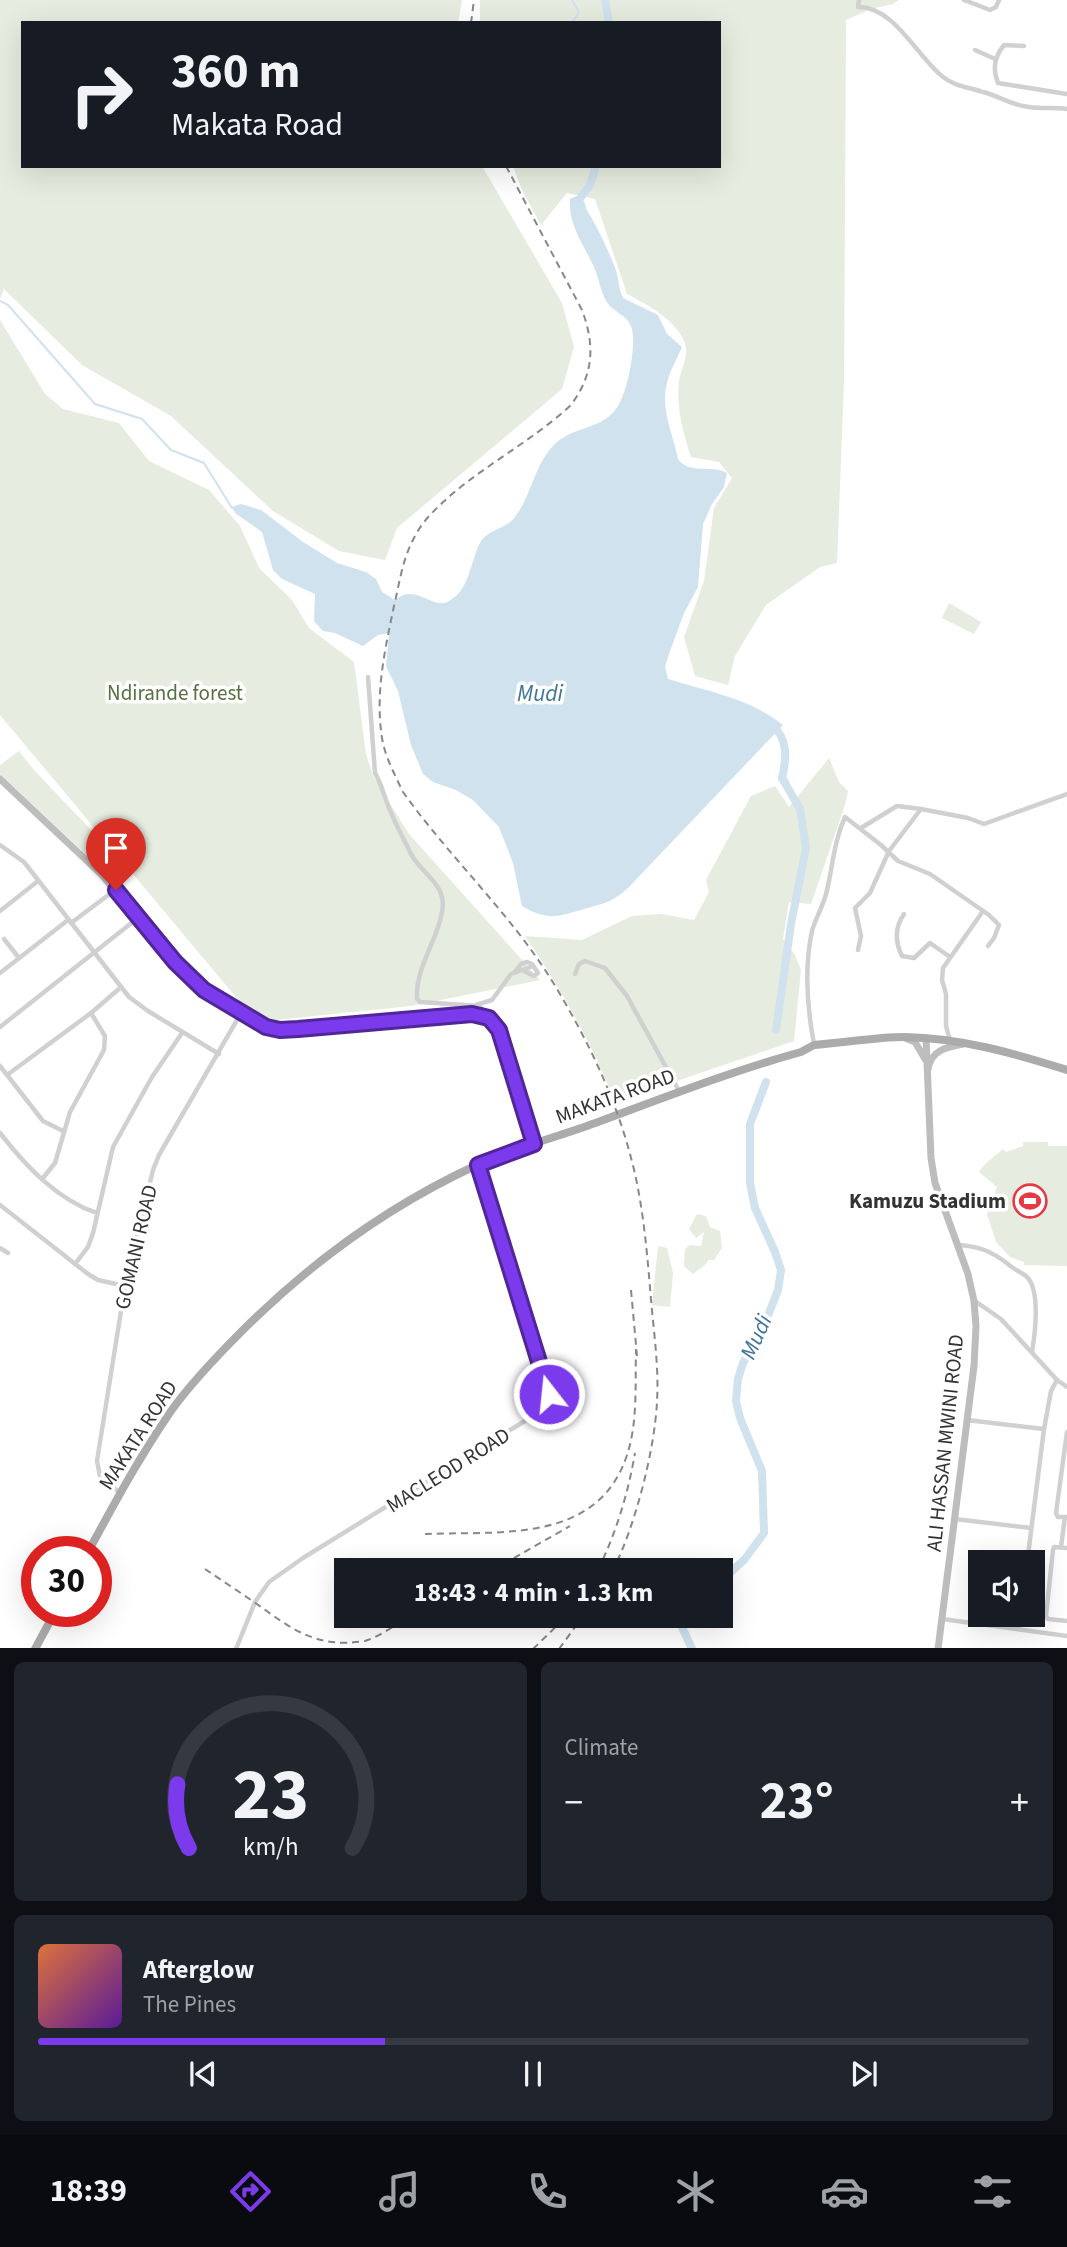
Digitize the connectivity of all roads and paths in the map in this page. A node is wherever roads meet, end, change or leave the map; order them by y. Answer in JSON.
{"nodes":[{"id":1,"x":859,"y":0,"type":"edge"},
{"id":2,"x":964,"y":0,"type":"edge"},
{"id":3,"x":999,"y":0,"type":"edge"},
{"id":4,"x":1024,"y":46,"type":"dead end"},
{"id":5,"x":975,"y":50,"type":"dead end"},
{"id":6,"x":995,"y":59,"type":"junction"},
{"id":7,"x":1067,"y":94,"type":"edge"},
{"id":8,"x":1067,"y":109,"type":"edge"},
{"id":9,"x":368,"y":677,"type":"dead end"},
{"id":10,"x":0,"y":779,"type":"edge"},
{"id":11,"x":1067,"y":794,"type":"edge"},
{"id":12,"x":921,"y":809,"type":"junction"},
{"id":13,"x":861,"y":828,"type":"junction"},
{"id":14,"x":0,"y":845,"type":"edge"},
{"id":15,"x":888,"y":851,"type":"junction"},
{"id":16,"x":38,"y":881,"type":"junction"},
{"id":17,"x":116,"y":890,"type":"junction"},
{"id":18,"x":1,"y":907,"type":"edge"},
{"id":19,"x":983,"y":911,"type":"junction"},
{"id":20,"x":904,"y":914,"type":"dead end"},
{"id":21,"x":139,"y":917,"type":"junction"},
{"id":22,"x":70,"y":922,"type":"junction"},
{"id":23,"x":4,"y":939,"type":"dead end"},
{"id":24,"x":988,"y":946,"type":"dead end"},
{"id":25,"x":858,"y":950,"type":"dead end"},
{"id":26,"x":95,"y":952,"type":"junction"},
{"id":27,"x":950,"y":957,"type":"junction"},
{"id":28,"x":19,"y":958,"type":"junction"},
{"id":29,"x":533,"y":966,"type":"junction"},
{"id":30,"x":1,"y":971,"type":"edge"},
{"id":31,"x":523,"y":971,"type":"junction"},
{"id":32,"x":515,"y":972,"type":"junction"},
{"id":33,"x":575,"y":974,"type":"dead end"},
{"id":34,"x":120,"y":988,"type":"junction"},
{"id":35,"x":418,"y":1002,"type":"junction"},
{"id":36,"x":475,"y":1005,"type":"junction"},
{"id":37,"x":91,"y":1013,"type":"junction"},
{"id":38,"x":241,"y":1013,"type":"junction"},
{"id":39,"x":480,"y":1014,"type":"junction"},
{"id":40,"x":425,"y":1017,"type":"junction"},
{"id":41,"x":0,"y":1027,"type":"edge"},
{"id":42,"x":182,"y":1032,"type":"junction"},
{"id":43,"x":903,"y":1037,"type":"junction"},
{"id":44,"x":926,"y":1038,"type":"junction"},
{"id":45,"x":951,"y":1040,"type":"junction"},
{"id":46,"x":967,"y":1044,"type":"junction"},
{"id":47,"x":814,"y":1045,"type":"junction"},
{"id":48,"x":219,"y":1054,"type":"junction"},
{"id":49,"x":926,"y":1063,"type":"junction"},
{"id":50,"x":0,"y":1066,"type":"edge"},
{"id":51,"x":1067,"y":1070,"type":"edge"},
{"id":52,"x":7,"y":1075,"type":"junction"},
{"id":53,"x":928,"y":1076,"type":"junction"},
{"id":54,"x":679,"y":1091,"type":"junction"},
{"id":55,"x":64,"y":1131,"type":"junction"},
{"id":56,"x":0,"y":1133,"type":"edge"},
{"id":57,"x":534,"y":1144,"type":"junction"},
{"id":58,"x":478,"y":1165,"type":"junction"},
{"id":59,"x":43,"y":1178,"type":"junction"},
{"id":60,"x":0,"y":1205,"type":"edge"},
{"id":61,"x":97,"y":1213,"type":"junction"},
{"id":62,"x":957,"y":1245,"type":"junction"},
{"id":63,"x":0,"y":1248,"type":"edge"},
{"id":64,"x":8,"y":1252,"type":"dead end"},
{"id":65,"x":75,"y":1264,"type":"junction"},
{"id":66,"x":125,"y":1286,"type":"junction"},
{"id":67,"x":974,"y":1301,"type":"junction"},
{"id":68,"x":1032,"y":1352,"type":"junction"},
{"id":69,"x":1057,"y":1380,"type":"junction"},
{"id":70,"x":1067,"y":1387,"type":"edge"},
{"id":71,"x":966,"y":1420,"type":"junction"},
{"id":72,"x":1044,"y":1429,"type":"junction"},
{"id":73,"x":1067,"y":1432,"type":"edge"},
{"id":74,"x":1066,"y":1446,"type":"edge"},
{"id":75,"x":120,"y":1493,"type":"junction"},
{"id":76,"x":1066,"y":1517,"type":"edge"},
{"id":77,"x":955,"y":1519,"type":"junction"},
{"id":78,"x":1031,"y":1528,"type":"junction"},
{"id":79,"x":97,"y":1536,"type":"edge"},
{"id":80,"x":1064,"y":1548,"type":"edge"},
{"id":81,"x":1028,"y":1550,"type":"edge"},
{"id":82,"x":941,"y":1619,"type":"junction"},
{"id":83,"x":1067,"y":1621,"type":"edge"},
{"id":84,"x":47,"y":1627,"type":"edge"},
{"id":85,"x":1018,"y":1629,"type":"joint"},
{"id":86,"x":1067,"y":1636,"type":"edge"},
{"id":87,"x":36,"y":1648,"type":"edge"},
{"id":88,"x":236,"y":1648,"type":"edge"},
{"id":89,"x":938,"y":1648,"type":"edge"}],
"edges":[{"from":1,"to":8,"type":"street"},
{"from":2,"to":3,"type":"street"},
{"from":4,"to":6,"type":"street"},
{"from":5,"to":6,"type":"street"},
{"from":6,"to":7,"type":"street"},
{"from":9,"to":35,"type":"street"},
{"from":10,"to":17,"type":"street"},
{"from":11,"to":12,"type":"street"},
{"from":12,"to":13,"type":"street"},
{"from":12,"to":15,"type":"street"},
{"from":13,"to":15,"type":"street"},
{"from":13,"to":47,"type":"street"},
{"from":14,"to":16,"type":"street"},
{"from":15,"to":19,"type":"street"},
{"from":15,"to":25,"type":"street"},
{"from":16,"to":18,"type":"street"},
{"from":16,"to":22,"type":"street"},
{"from":17,"to":21,"type":"street"},
{"from":17,"to":22,"type":"street"},
{"from":19,"to":24,"type":"street"},
{"from":19,"to":27,"type":"street"},
{"from":20,"to":27,"type":"street"},
{"from":21,"to":26,"type":"street"},
{"from":21,"to":38,"type":"street"},
{"from":22,"to":26,"type":"street"},
{"from":22,"to":28,"type":"street"},
{"from":23,"to":28,"type":"street"},
{"from":26,"to":34,"type":"street"},
{"from":26,"to":41,"type":"street"},
{"from":27,"to":45,"type":"street"},
{"from":28,"to":30,"type":"street"},
{"from":29,"to":31,"type":"street"},
{"from":29,"to":31,"type":"street"},
{"from":29,"to":32,"type":"street"},
{"from":31,"to":32,"type":"street"},
{"from":32,"to":36,"type":"street"},
{"from":33,"to":54,"type":"street"},
{"from":34,"to":37,"type":"street"},
{"from":34,"to":42,"type":"street"},
{"from":35,"to":36,"type":"street"},
{"from":35,"to":40,"type":"street"},
{"from":36,"to":39,"type":"street"},
{"from":37,"to":52,"type":"street"},
{"from":37,"to":55,"type":"street"},
{"from":38,"to":40,"type":"street"},
{"from":38,"to":48,"type":"street","name":"GOMANI ROAD"},
{"from":39,"to":40,"type":"street"},
{"from":39,"to":57,"type":"street"},
{"from":42,"to":48,"type":"street"},
{"from":42,"to":61,"type":"street"},
{"from":43,"to":44,"type":"main road","name":"MAKATA ROAD"},
{"from":43,"to":47,"type":"main road","name":"MAKATA ROAD"},
{"from":43,"to":49,"type":"street"},
{"from":44,"to":45,"type":"main road","name":"MAKATA ROAD"},
{"from":44,"to":49,"type":"street","name":"ALI HASSAN MWINI ROAD"},
{"from":45,"to":46,"type":"main road","name":"MAKATA ROAD"},
{"from":46,"to":51,"type":"main road","name":"MAKATA ROAD"},
{"from":46,"to":53,"type":"street"},
{"from":47,"to":54,"type":"main road","name":"MAKATA ROAD"},
{"from":48,"to":66,"type":"street","name":"GOMANI ROAD"},
{"from":49,"to":53,"type":"street","name":"ALI HASSAN MWINI ROAD"},
{"from":50,"to":52,"type":"street"},
{"from":52,"to":55,"type":"street"},
{"from":53,"to":62,"type":"street","name":"ALI HASSAN MWINI ROAD"},
{"from":54,"to":57,"type":"main road","name":"MAKATA ROAD"},
{"from":55,"to":59,"type":"street"},
{"from":56,"to":59,"type":"street"},
{"from":57,"to":58,"type":"main road","name":"MAKATA ROAD"},
{"from":58,"to":75,"type":"main road","name":"MAKATA ROAD"},
{"from":58,"to":88,"type":"street","name":"MACLEOD ROAD"},
{"from":59,"to":61,"type":"street"},
{"from":60,"to":65,"type":"street"},
{"from":61,"to":65,"type":"street"},
{"from":62,"to":67,"type":"street","name":"ALI HASSAN MWINI ROAD"},
{"from":62,"to":68,"type":"street"},
{"from":63,"to":64,"type":"street"},
{"from":65,"to":66,"type":"street"},
{"from":66,"to":75,"type":"street","name":"GOMANI ROAD"},
{"from":67,"to":68,"type":"street"},
{"from":67,"to":71,"type":"street","name":"ALI HASSAN MWINI ROAD"},
{"from":68,"to":69,"type":"street"},
{"from":69,"to":70,"type":"street"},
{"from":69,"to":72,"type":"street"},
{"from":71,"to":72,"type":"street"},
{"from":71,"to":77,"type":"street","name":"ALI HASSAN MWINI ROAD"},
{"from":72,"to":78,"type":"street"},
{"from":73,"to":74,"type":"street"},
{"from":74,"to":76,"type":"street"},
{"from":75,"to":79,"type":"main road","name":"MAKATA ROAD"},
{"from":76,"to":80,"type":"street"},
{"from":77,"to":78,"type":"street"},
{"from":77,"to":82,"type":"street","name":"ALI HASSAN MWINI ROAD"},
{"from":78,"to":81,"type":"street"},
{"from":80,"to":83,"type":"street"},
{"from":82,"to":85,"type":"street"},
{"from":82,"to":89,"type":"street","name":"ALI HASSAN MWINI ROAD"},
{"from":84,"to":87,"type":"main road"},
{"from":85,"to":86,"type":"street"}]}
